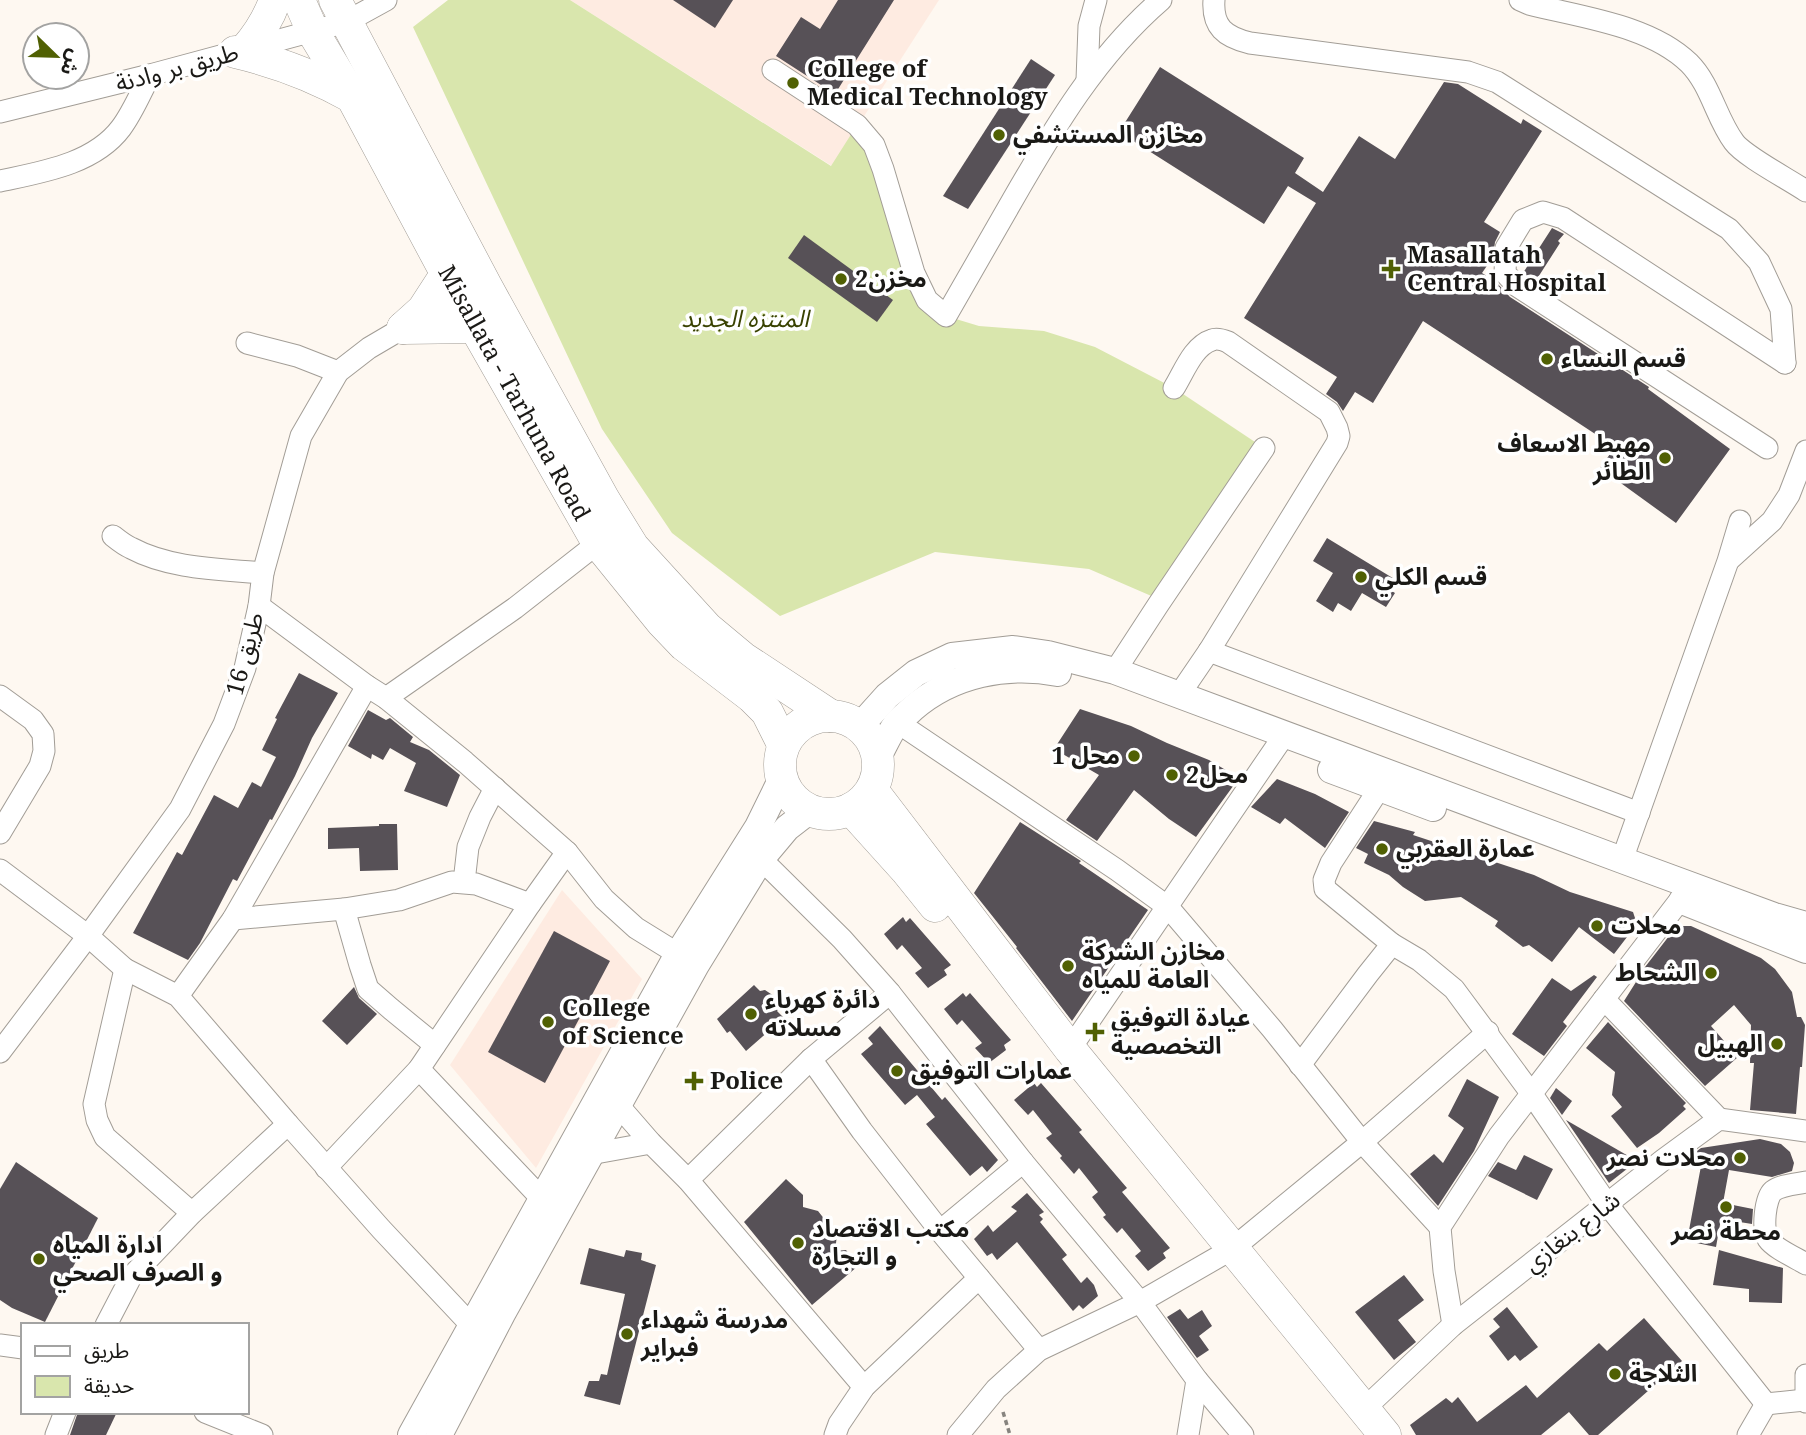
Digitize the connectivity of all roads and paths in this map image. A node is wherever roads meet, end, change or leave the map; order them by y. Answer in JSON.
{"nodes":[{"id":1,"x":275,"y":0,"type":"edge"},
{"id":2,"x":299,"y":0,"type":"edge"},
{"id":3,"x":386,"y":0,"type":"edge"},
{"id":4,"x":1096,"y":0,"type":"edge"},
{"id":5,"x":1161,"y":0,"type":"edge"},
{"id":6,"x":1214,"y":0,"type":"edge"},
{"id":7,"x":1520,"y":0,"type":"edge"},
{"id":8,"x":341,"y":11,"type":"edge"},
{"id":9,"x":313,"y":32,"type":"junction"},
{"id":10,"x":240,"y":51,"type":"junction"},
{"id":11,"x":773,"y":70,"type":"dead end"},
{"id":12,"x":150,"y":75,"type":"junction"},
{"id":13,"x":1087,"y":80,"type":"junction"},
{"id":14,"x":352,"y":97,"type":"junction"},
{"id":15,"x":0,"y":113,"type":"edge"},
{"id":16,"x":0,"y":181,"type":"edge"},
{"id":17,"x":1806,"y":191,"type":"edge"},
{"id":18,"x":467,"y":296,"type":"junction"},
{"id":19,"x":403,"y":328,"type":"junction"},
{"id":20,"x":247,"y":343,"type":"dead end"},
{"id":21,"x":338,"y":372,"type":"junction"},
{"id":22,"x":1174,"y":388,"type":"dead end"},
{"id":23,"x":1264,"y":448,"type":"dead end"},
{"id":24,"x":1767,"y":448,"type":"dead end"},
{"id":25,"x":1806,"y":451,"type":"edge"},
{"id":26,"x":1740,"y":522,"type":"dead end"},
{"id":27,"x":113,"y":536,"type":"dead end"},
{"id":28,"x":598,"y":543,"type":"junction"},
{"id":29,"x":1728,"y":561,"type":"junction"},
{"id":30,"x":264,"y":573,"type":"junction"},
{"id":31,"x":259,"y":606,"type":"junction"},
{"id":32,"x":1209,"y":651,"type":"junction"},
{"id":33,"x":1115,"y":671,"type":"junction"},
{"id":34,"x":366,"y":686,"type":"junction"},
{"id":35,"x":0,"y":696,"type":"edge"},
{"id":36,"x":386,"y":698,"type":"junction"},
{"id":37,"x":1175,"y":703,"type":"junction"},
{"id":38,"x":846,"y":721,"type":"junction"},
{"id":39,"x":897,"y":722,"type":"junction"},
{"id":40,"x":1281,"y":741,"type":"junction"},
{"id":41,"x":783,"y":744,"type":"junction"},
{"id":42,"x":877,"y":757,"type":"junction"},
{"id":43,"x":781,"y":780,"type":"junction"},
{"id":44,"x":495,"y":788,"type":"junction"},
{"id":45,"x":1379,"y":789,"type":"junction"},
{"id":46,"x":861,"y":799,"type":"junction"},
{"id":47,"x":808,"y":811,"type":"junction"},
{"id":48,"x":1639,"y":813,"type":"junction"},
{"id":49,"x":0,"y":833,"type":"edge"},
{"id":50,"x":566,"y":852,"type":"junction"},
{"id":51,"x":761,"y":859,"type":"junction"},
{"id":52,"x":1619,"y":867,"type":"junction"},
{"id":53,"x":0,"y":870,"type":"edge"},
{"id":54,"x":464,"y":882,"type":"junction"},
{"id":55,"x":1680,"y":900,"type":"junction"},
{"id":56,"x":530,"y":904,"type":"junction"},
{"id":57,"x":1168,"y":906,"type":"junction"},
{"id":58,"x":344,"y":909,"type":"junction"},
{"id":59,"x":233,"y":919,"type":"junction"},
{"id":60,"x":1806,"y":925,"type":"edge"},
{"id":61,"x":88,"y":936,"type":"junction"},
{"id":62,"x":1392,"y":944,"type":"junction"},
{"id":63,"x":1806,"y":950,"type":"edge"},
{"id":64,"x":678,"y":954,"type":"junction"},
{"id":65,"x":125,"y":969,"type":"junction"},
{"id":66,"x":890,"y":993,"type":"junction"},
{"id":67,"x":178,"y":996,"type":"junction"},
{"id":68,"x":1604,"y":999,"type":"junction"},
{"id":69,"x":1488,"y":1032,"type":"junction"},
{"id":70,"x":435,"y":1045,"type":"junction"},
{"id":71,"x":1070,"y":1049,"type":"junction"},
{"id":72,"x":0,"y":1052,"type":"edge"},
{"id":73,"x":811,"y":1059,"type":"junction"},
{"id":74,"x":1300,"y":1065,"type":"junction"},
{"id":75,"x":419,"y":1069,"type":"junction"},
{"id":76,"x":1531,"y":1093,"type":"junction"},
{"id":77,"x":618,"y":1105,"type":"junction"},
{"id":78,"x":1719,"y":1119,"type":"junction"},
{"id":79,"x":288,"y":1124,"type":"junction"},
{"id":80,"x":1806,"y":1131,"type":"edge"},
{"id":81,"x":1362,"y":1142,"type":"junction"},
{"id":82,"x":651,"y":1143,"type":"junction"},
{"id":83,"x":590,"y":1154,"type":"junction"},
{"id":84,"x":1023,"y":1162,"type":"junction"},
{"id":85,"x":326,"y":1168,"type":"junction"},
{"id":86,"x":688,"y":1180,"type":"junction"},
{"id":87,"x":1806,"y":1182,"type":"edge"},
{"id":88,"x":542,"y":1199,"type":"junction"},
{"id":89,"x":1608,"y":1204,"type":"junction"},
{"id":90,"x":192,"y":1213,"type":"junction"},
{"id":91,"x":1440,"y":1227,"type":"junction"},
{"id":92,"x":940,"y":1231,"type":"junction"},
{"id":93,"x":1226,"y":1253,"type":"junction"},
{"id":94,"x":1806,"y":1264,"type":"edge"},
{"id":95,"x":979,"y":1278,"type":"junction"},
{"id":96,"x":1140,"y":1302,"type":"junction"},
{"id":97,"x":107,"y":1323,"type":"edge"},
{"id":98,"x":1453,"y":1325,"type":"junction"},
{"id":99,"x":472,"y":1326,"type":"junction"},
{"id":100,"x":0,"y":1345,"type":"edge"},
{"id":101,"x":21,"y":1348,"type":"edge"},
{"id":102,"x":1040,"y":1350,"type":"junction"},
{"id":103,"x":1806,"y":1375,"type":"edge"},
{"id":104,"x":1197,"y":1380,"type":"junction"},
{"id":105,"x":864,"y":1387,"type":"junction"},
{"id":106,"x":1805,"y":1401,"type":"edge"},
{"id":107,"x":1766,"y":1404,"type":"junction"},
{"id":108,"x":64,"y":1414,"type":"edge"},
{"id":109,"x":210,"y":1414,"type":"edge"},
{"id":110,"x":1363,"y":1422,"type":"edge"},
{"id":111,"x":56,"y":1435,"type":"edge"},
{"id":112,"x":262,"y":1435,"type":"edge"},
{"id":113,"x":411,"y":1435,"type":"edge"},
{"id":114,"x":439,"y":1435,"type":"edge"},
{"id":115,"x":835,"y":1435,"type":"edge"},
{"id":116,"x":958,"y":1435,"type":"edge"},
{"id":117,"x":1188,"y":1435,"type":"edge"},
{"id":118,"x":1243,"y":1435,"type":"edge"},
{"id":119,"x":1385,"y":1435,"type":"edge"},
{"id":120,"x":1748,"y":1435,"type":"edge"}],
"edges":[{"from":1,"to":10,"type":"highway"},
{"from":2,"to":9,"type":"highway","name":"Misallata - Tarhuna Road"},
{"from":3,"to":8,"type":"street","name":"طريق بر وادنة"},
{"from":4,"to":13,"type":"street"},
{"from":5,"to":13,"type":"street"},
{"from":6,"to":24,"type":"street"},
{"from":7,"to":17,"type":"street"},
{"from":8,"to":9,"type":"street","name":"طريق بر وادنة"},
{"from":8,"to":18,"type":"highway","name":"Misallata - Tarhuna Road"},
{"from":9,"to":10,"type":"street","name":"طريق بر وادنة"},
{"from":9,"to":14,"type":"highway","name":"Misallata - Tarhuna Road"},
{"from":10,"to":12,"type":"street","name":"طريق بر وادنة"},
{"from":10,"to":14,"type":"highway"},
{"from":11,"to":13,"type":"street"},
{"from":12,"to":15,"type":"street","name":"طريق بر وادنة"},
{"from":12,"to":16,"type":"street"},
{"from":14,"to":18,"type":"highway","name":"Misallata - Tarhuna Road"},
{"from":18,"to":19,"type":"highway"},
{"from":18,"to":19,"type":"highway"},
{"from":18,"to":28,"type":"highway","name":"Misallata - Tarhuna Road"},
{"from":18,"to":38,"type":"highway","name":"Misallata - Tarhuna Road"},
{"from":19,"to":21,"type":"street","name":"طريق 16"},
{"from":20,"to":21,"type":"street"},
{"from":21,"to":30,"type":"street","name":"طريق 16"},
{"from":22,"to":32,"type":"street"},
{"from":23,"to":33,"type":"street"},
{"from":25,"to":29,"type":"street"},
{"from":26,"to":29,"type":"street"},
{"from":27,"to":30,"type":"street"},
{"from":28,"to":36,"type":"street"},
{"from":28,"to":41,"type":"highway","name":"Misallata - Tarhuna Road"},
{"from":29,"to":48,"type":"street"},
{"from":30,"to":31,"type":"street","name":"طريق 16"},
{"from":31,"to":34,"type":"street"},
{"from":31,"to":61,"type":"street","name":"طريق 16"},
{"from":32,"to":37,"type":"street"},
{"from":32,"to":48,"type":"street"},
{"from":33,"to":37,"type":"main road"},
{"from":33,"to":38,"type":"main road"},
{"from":34,"to":36,"type":"street"},
{"from":34,"to":59,"type":"street"},
{"from":35,"to":49,"type":"street"},
{"from":36,"to":44,"type":"street"},
{"from":37,"to":39,"type":"main road"},
{"from":37,"to":40,"type":"main road"},
{"from":38,"to":41,"type":"highway"},
{"from":38,"to":42,"type":"highway"},
{"from":39,"to":42,"type":"main road"},
{"from":39,"to":57,"type":"street"},
{"from":40,"to":45,"type":"main road"},
{"from":40,"to":52,"type":"main road"},
{"from":40,"to":57,"type":"street"},
{"from":41,"to":43,"type":"highway"},
{"from":42,"to":46,"type":"highway"},
{"from":43,"to":47,"type":"highway"},
{"from":43,"to":64,"type":"main road"},
{"from":44,"to":50,"type":"street"},
{"from":44,"to":54,"type":"street"},
{"from":45,"to":52,"type":"main road"},
{"from":45,"to":62,"type":"street"},
{"from":46,"to":47,"type":"highway"},
{"from":46,"to":71,"type":"highway"},
{"from":46,"to":93,"type":"highway"},
{"from":47,"to":51,"type":"main road"},
{"from":48,"to":52,"type":"street"},
{"from":50,"to":56,"type":"street"},
{"from":50,"to":64,"type":"street"},
{"from":51,"to":66,"type":"street"},
{"from":51,"to":77,"type":"main road"},
{"from":52,"to":55,"type":"main road"},
{"from":52,"to":60,"type":"main road"},
{"from":53,"to":61,"type":"street"},
{"from":54,"to":56,"type":"street"},
{"from":54,"to":58,"type":"street"},
{"from":55,"to":63,"type":"main road"},
{"from":55,"to":68,"type":"street"},
{"from":56,"to":70,"type":"street"},
{"from":57,"to":71,"type":"street"},
{"from":57,"to":74,"type":"street"},
{"from":58,"to":59,"type":"street"},
{"from":58,"to":70,"type":"street"},
{"from":59,"to":67,"type":"street"},
{"from":61,"to":65,"type":"street"},
{"from":61,"to":72,"type":"street","name":"طريق 16"},
{"from":62,"to":69,"type":"street"},
{"from":62,"to":74,"type":"street"},
{"from":64,"to":88,"type":"main road"},
{"from":65,"to":67,"type":"street"},
{"from":65,"to":90,"type":"street"},
{"from":66,"to":73,"type":"street"},
{"from":66,"to":84,"type":"street"},
{"from":67,"to":79,"type":"street"},
{"from":68,"to":76,"type":"street"},
{"from":68,"to":78,"type":"street"},
{"from":69,"to":76,"type":"street"},
{"from":69,"to":81,"type":"street"},
{"from":70,"to":75,"type":"street"},
{"from":71,"to":93,"type":"highway"},
{"from":73,"to":86,"type":"street"},
{"from":73,"to":92,"type":"street"},
{"from":74,"to":81,"type":"street"},
{"from":75,"to":85,"type":"street"},
{"from":75,"to":88,"type":"street"},
{"from":76,"to":89,"type":"street"},
{"from":76,"to":91,"type":"street"},
{"from":77,"to":82,"type":"street"},
{"from":77,"to":83,"type":"main road"},
{"from":78,"to":80,"type":"street"},
{"from":78,"to":89,"type":"street","name":"شارع بنغازي"},
{"from":79,"to":85,"type":"street"},
{"from":79,"to":90,"type":"street"},
{"from":81,"to":91,"type":"street"},
{"from":81,"to":93,"type":"street"},
{"from":82,"to":83,"type":"street"},
{"from":82,"to":86,"type":"street"},
{"from":83,"to":114,"type":"main road"},
{"from":84,"to":92,"type":"street"},
{"from":84,"to":96,"type":"street"},
{"from":85,"to":99,"type":"street"},
{"from":86,"to":105,"type":"street"},
{"from":87,"to":94,"type":"street"},
{"from":88,"to":99,"type":"main road"},
{"from":89,"to":98,"type":"street","name":"شارع بنغازي"},
{"from":89,"to":107,"type":"street"},
{"from":90,"to":97,"type":"street"},
{"from":91,"to":98,"type":"street"},
{"from":92,"to":95,"type":"street"},
{"from":93,"to":96,"type":"street"},
{"from":93,"to":110,"type":"highway"},
{"from":95,"to":102,"type":"street"},
{"from":95,"to":105,"type":"street"},
{"from":96,"to":102,"type":"street"},
{"from":96,"to":104,"type":"street"},
{"from":98,"to":110,"type":"street","name":"شارع بنغازي"},
{"from":99,"to":113,"type":"main road"},
{"from":100,"to":101,"type":"street"},
{"from":102,"to":116,"type":"street"},
{"from":103,"to":106,"type":"street"},
{"from":104,"to":117,"type":"street"},
{"from":104,"to":118,"type":"street"},
{"from":105,"to":115,"type":"street"},
{"from":106,"to":107,"type":"street"},
{"from":107,"to":120,"type":"street"},
{"from":108,"to":111,"type":"street"},
{"from":109,"to":112,"type":"street"},
{"from":110,"to":119,"type":"highway"}]}
